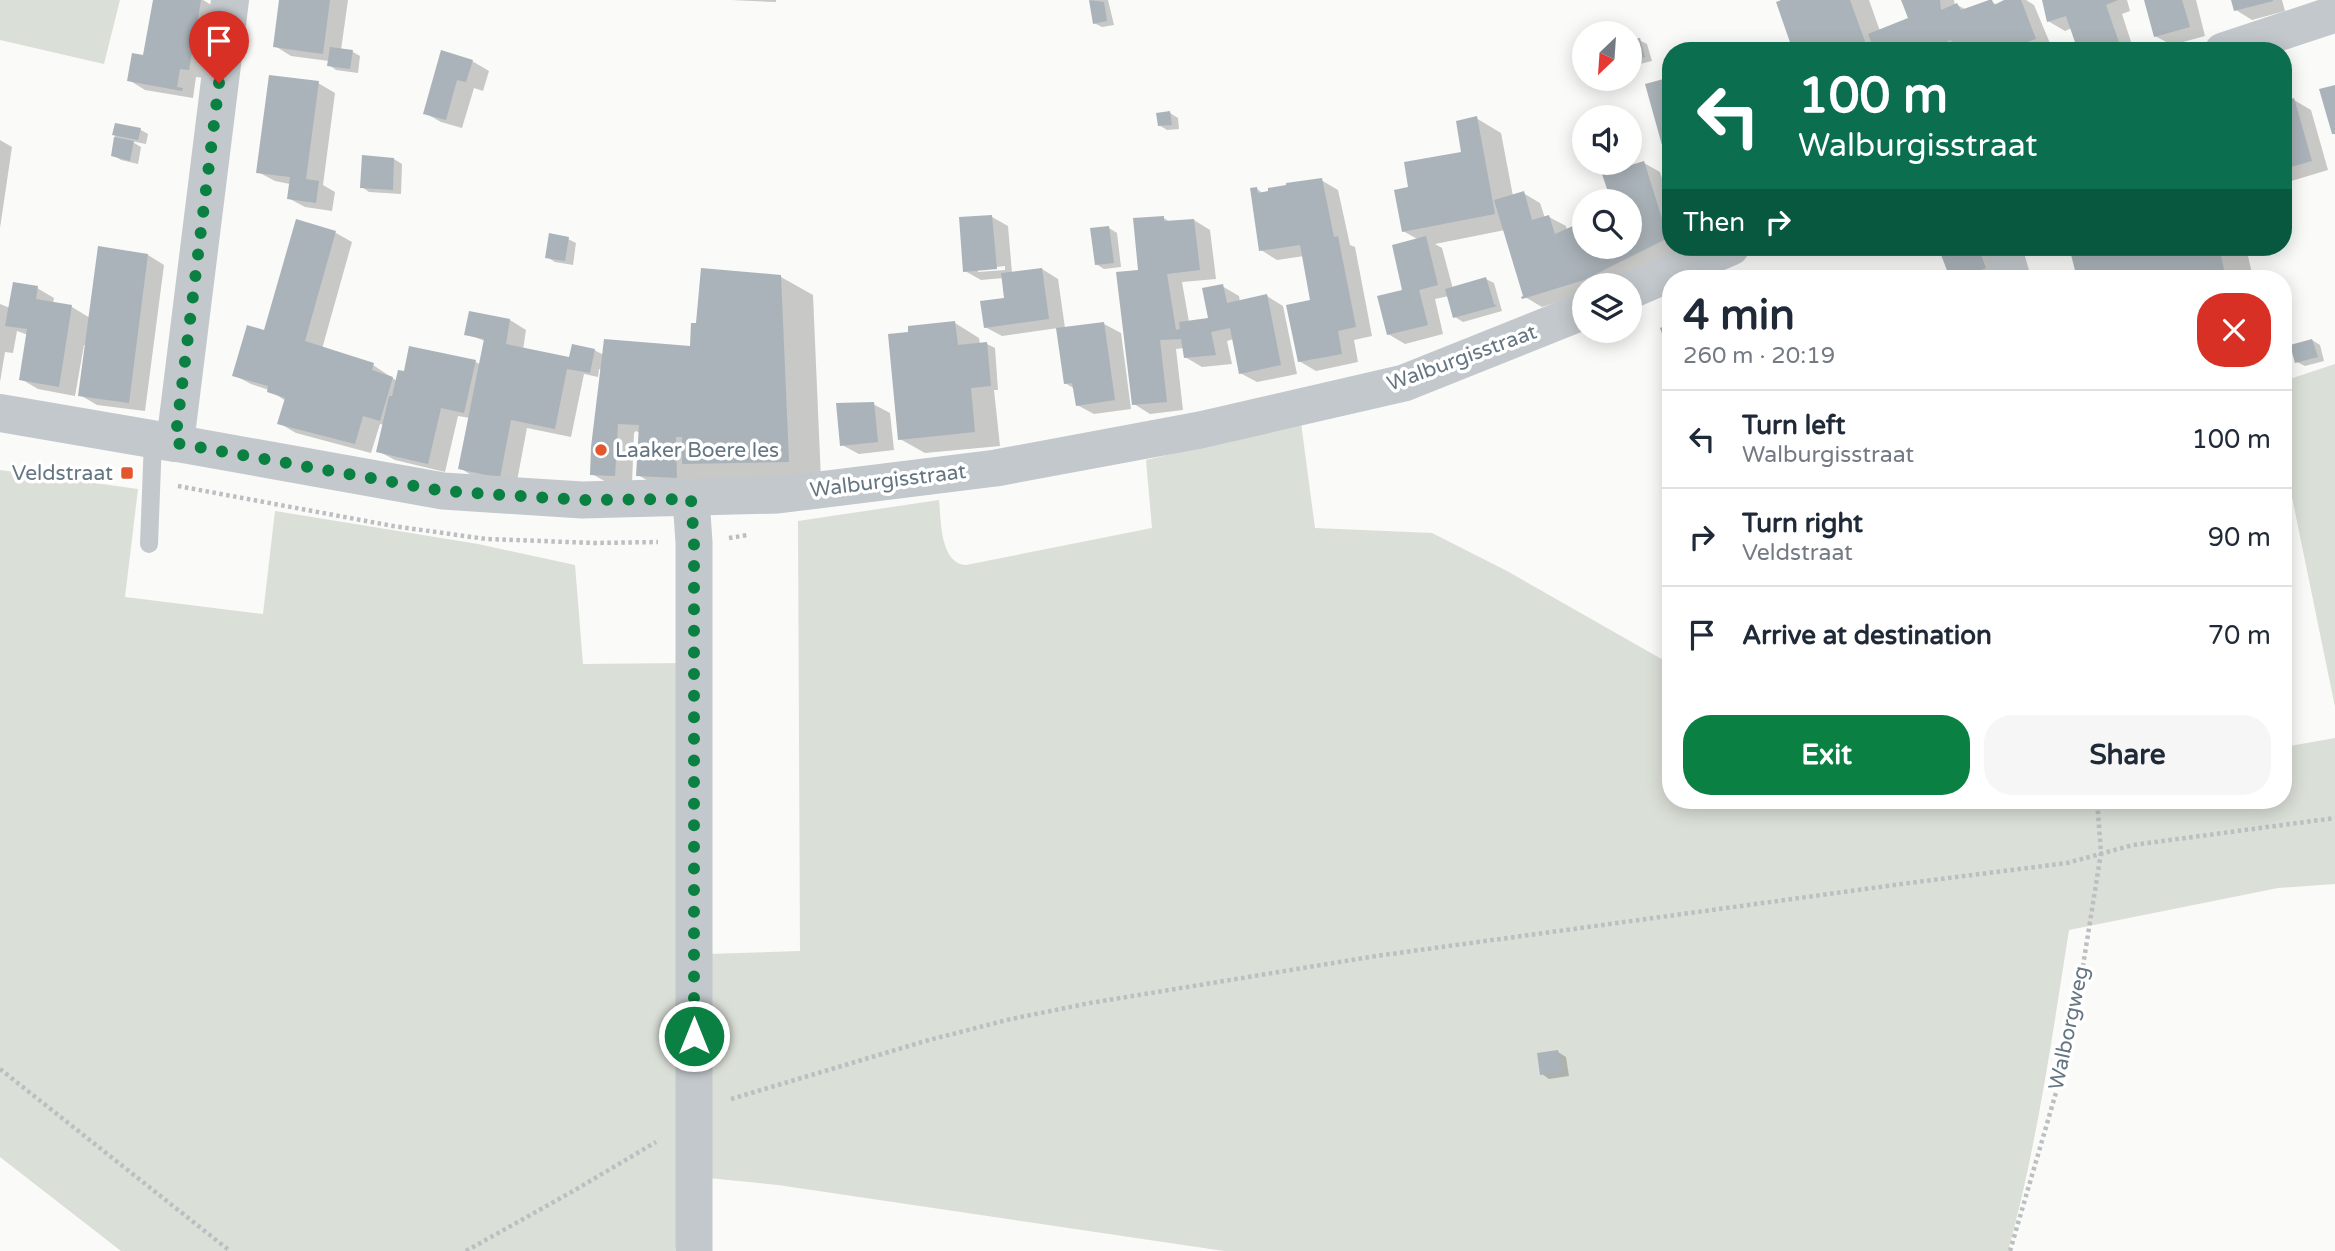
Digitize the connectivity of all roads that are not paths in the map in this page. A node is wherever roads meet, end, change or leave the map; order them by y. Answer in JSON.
{"nodes":[{"id":1,"x":230,"y":0,"type":"edge"},
{"id":2,"x":2335,"y":14,"type":"edge"},
{"id":3,"x":2250,"y":42,"type":"edge"},
{"id":4,"x":1710,"y":256,"type":"edge"},
{"id":5,"x":1678,"y":270,"type":"edge"},
{"id":6,"x":1662,"y":277,"type":"edge"},
{"id":7,"x":1642,"y":285,"type":"edge"},
{"id":8,"x":1572,"y":316,"type":"edge"},
{"id":9,"x":0,"y":413,"type":"edge"},
{"id":10,"x":164,"y":441,"type":"junction"},
{"id":11,"x":691,"y":499,"type":"junction"},
{"id":12,"x":149,"y":544,"type":"dead end"},
{"id":13,"x":694,"y":1251,"type":"edge"}],
"edges":[{"from":1,"to":10,"type":"street"},
{"from":2,"to":3,"type":"street"},
{"from":4,"to":5,"type":"street"},
{"from":6,"to":7,"type":"street"},
{"from":8,"to":11,"type":"street","name":"Walburgisstraat"},
{"from":9,"to":10,"type":"street"},
{"from":10,"to":11,"type":"street","name":"Walburgisstraat"},
{"from":10,"to":12,"type":"lane"},
{"from":11,"to":13,"type":"street"}]}
